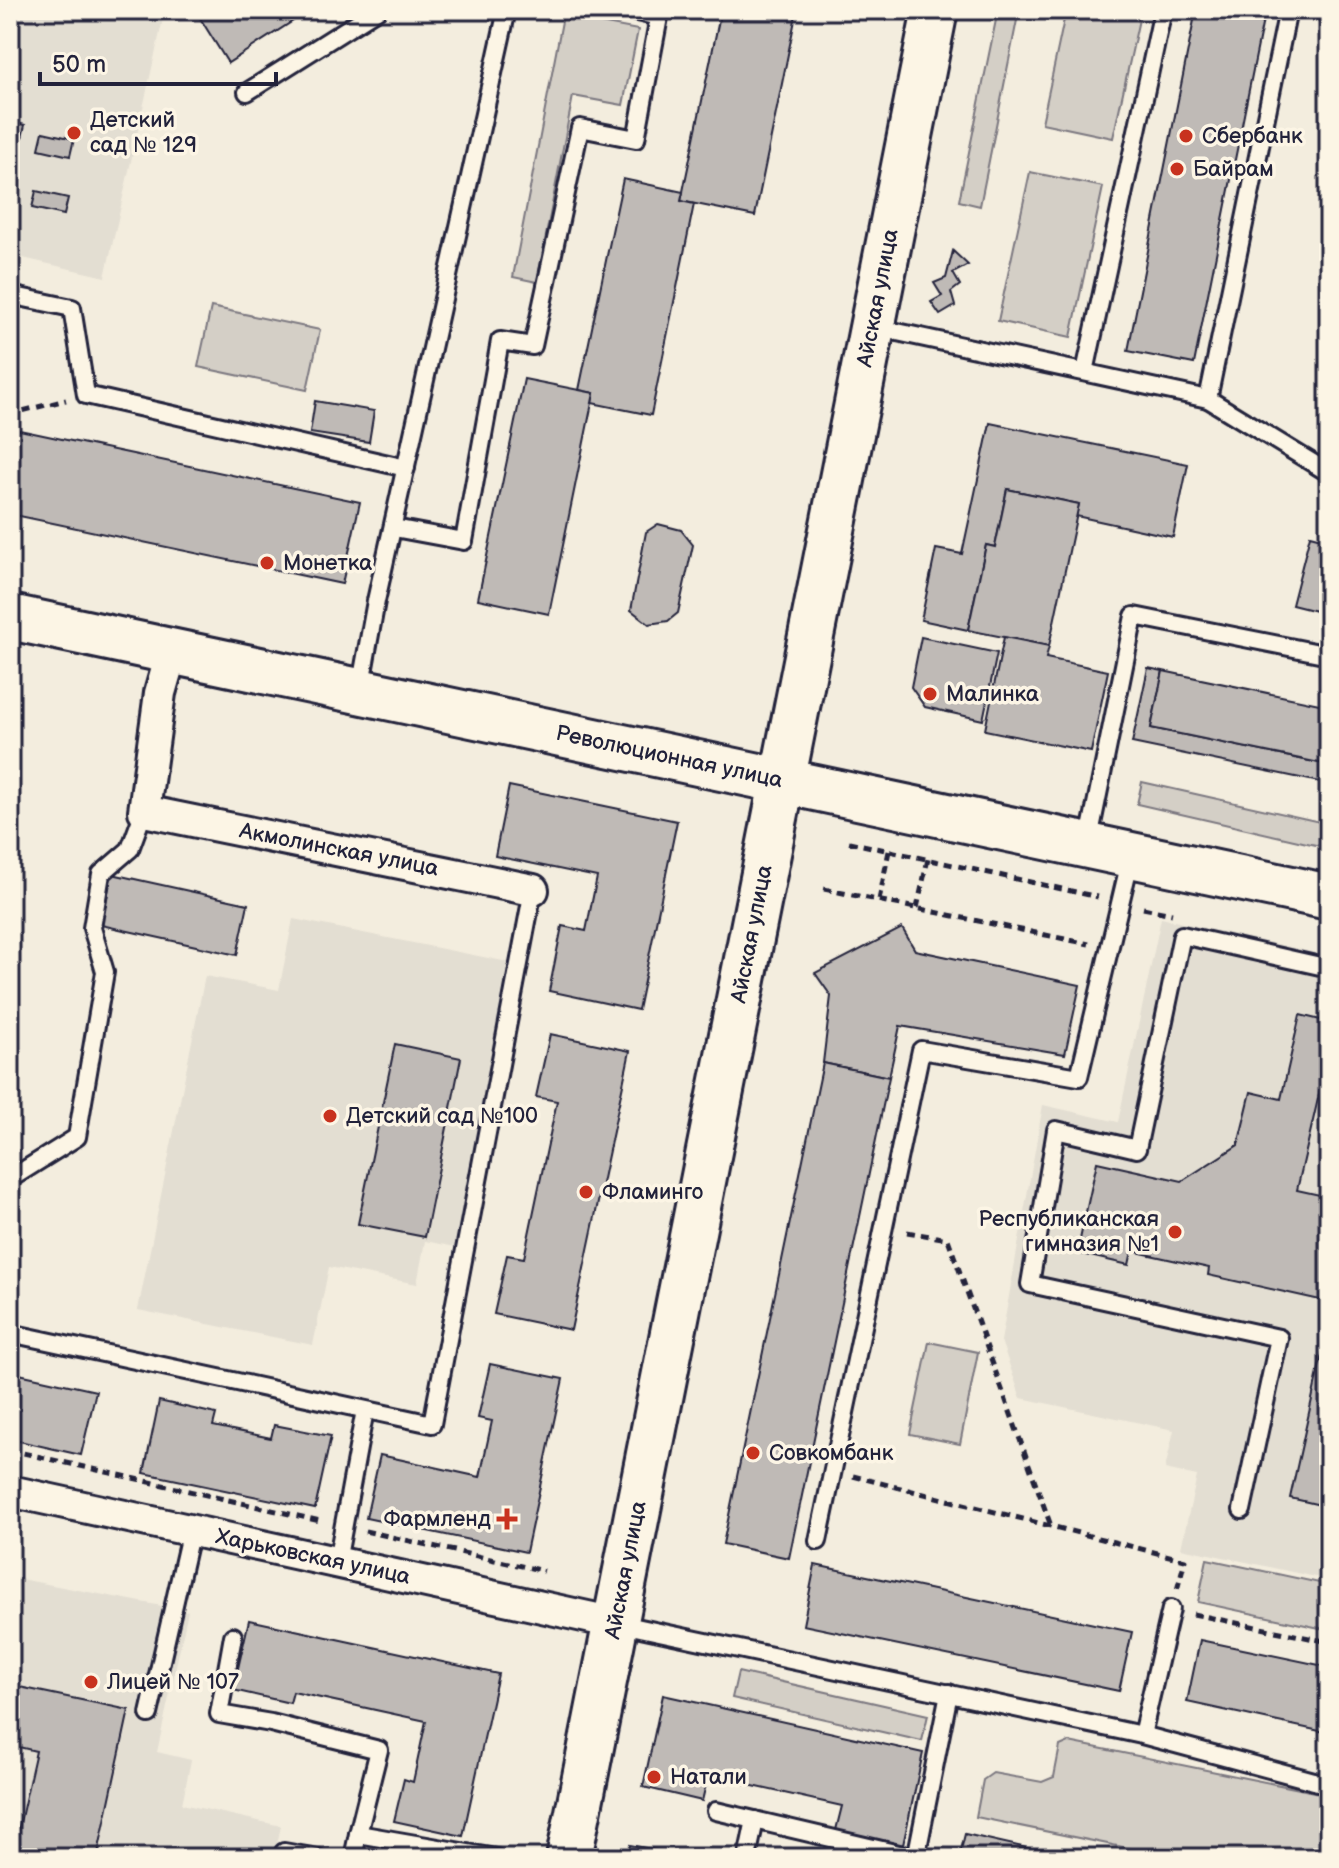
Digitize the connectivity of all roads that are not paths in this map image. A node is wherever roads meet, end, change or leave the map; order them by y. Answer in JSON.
{"nodes":[{"id":1,"x":377,"y":10,"type":"edge"},
{"id":2,"x":507,"y":10,"type":"edge"},
{"id":3,"x":628,"y":10,"type":"edge"},
{"id":4,"x":935,"y":10,"type":"edge"},
{"id":5,"x":1163,"y":10,"type":"edge"},
{"id":6,"x":1288,"y":10,"type":"edge"},
{"id":7,"x":247,"y":92,"type":"dead end"},
{"id":8,"x":10,"y":295,"type":"edge"},
{"id":9,"x":872,"y":327,"type":"junction"},
{"id":10,"x":1085,"y":372,"type":"junction"},
{"id":11,"x":1208,"y":399,"type":"junction"},
{"id":12,"x":406,"y":468,"type":"junction"},
{"id":13,"x":1329,"y":473,"type":"edge"},
{"id":14,"x":394,"y":528,"type":"junction"},
{"id":15,"x":10,"y":617,"type":"edge"},
{"id":16,"x":172,"y":651,"type":"junction"},
{"id":17,"x":1329,"y":655,"type":"edge"},
{"id":18,"x":360,"y":691,"type":"junction"},
{"id":19,"x":782,"y":781,"type":"junction"},
{"id":20,"x":144,"y":811,"type":"junction"},
{"id":21,"x":1087,"y":846,"type":"junction"},
{"id":22,"x":1131,"y":855,"type":"junction"},
{"id":23,"x":533,"y":890,"type":"joint"},
{"id":24,"x":1329,"y":897,"type":"edge"},
{"id":25,"x":1329,"y":968,"type":"edge"},
{"id":26,"x":10,"y":1179,"type":"edge"},
{"id":27,"x":10,"y":1333,"type":"edge"},
{"id":28,"x":365,"y":1410,"type":"junction"},
{"id":29,"x":10,"y":1491,"type":"edge"},
{"id":30,"x":1242,"y":1510,"type":"dead end"},
{"id":31,"x":191,"y":1530,"type":"junction"},
{"id":32,"x":818,"y":1541,"type":"dead end"},
{"id":33,"x":337,"y":1562,"type":"junction"},
{"id":34,"x":1171,"y":1609,"type":"road end"},
{"id":35,"x":615,"y":1623,"type":"junction"},
{"id":36,"x":233,"y":1636,"type":"dead end"},
{"id":37,"x":949,"y":1693,"type":"junction"},
{"id":38,"x":149,"y":1714,"type":"dead end"},
{"id":39,"x":1142,"y":1735,"type":"junction"},
{"id":40,"x":1329,"y":1785,"type":"edge"},
{"id":41,"x":716,"y":1811,"type":"dead end"},
{"id":42,"x":755,"y":1820,"type":"junction"},
{"id":43,"x":358,"y":1834,"type":"junction"},
{"id":44,"x":284,"y":1852,"type":"dead end"},
{"id":45,"x":318,"y":1858,"type":"edge"},
{"id":46,"x":353,"y":1858,"type":"edge"},
{"id":47,"x":496,"y":1858,"type":"edge"},
{"id":48,"x":569,"y":1858,"type":"edge"},
{"id":49,"x":747,"y":1858,"type":"edge"},
{"id":50,"x":916,"y":1858,"type":"edge"}],
"edges":[{"from":1,"to":7,"type":"lane"},
{"from":2,"to":12,"type":"lane"},
{"from":3,"to":14,"type":"lane"},
{"from":4,"to":9,"type":"main road","name":"Айская улица"},
{"from":5,"to":10,"type":"lane"},
{"from":6,"to":11,"type":"lane"},
{"from":8,"to":12,"type":"lane"},
{"from":9,"to":10,"type":"lane"},
{"from":9,"to":19,"type":"main road","name":"Айская улица"},
{"from":10,"to":11,"type":"lane"},
{"from":11,"to":13,"type":"lane"},
{"from":12,"to":14,"type":"lane"},
{"from":14,"to":18,"type":"lane"},
{"from":15,"to":16,"type":"main road","name":"Революционная улица"},
{"from":16,"to":18,"type":"main road","name":"Революционная улица"},
{"from":16,"to":20,"type":"street"},
{"from":17,"to":21,"type":"lane"},
{"from":18,"to":19,"type":"main road","name":"Революционная улица"},
{"from":19,"to":21,"type":"main road","name":"Революционная улица"},
{"from":19,"to":35,"type":"main road","name":"Айская улица"},
{"from":20,"to":23,"type":"street","name":"Акмолинская улица"},
{"from":20,"to":26,"type":"lane"},
{"from":21,"to":22,"type":"main road","name":"Революционная улица"},
{"from":22,"to":24,"type":"main road","name":"Революционная улица"},
{"from":22,"to":32,"type":"lane"},
{"from":23,"to":28,"type":"lane"},
{"from":25,"to":30,"type":"lane"},
{"from":27,"to":28,"type":"lane"},
{"from":28,"to":33,"type":"lane"},
{"from":29,"to":31,"type":"street","name":"Харьковская улица"},
{"from":31,"to":33,"type":"street","name":"Харьковская улица"},
{"from":31,"to":38,"type":"lane"},
{"from":33,"to":35,"type":"street","name":"Харьковская улица"},
{"from":34,"to":39,"type":"lane"},
{"from":35,"to":37,"type":"lane"},
{"from":35,"to":48,"type":"main road","name":"Айская улица"},
{"from":36,"to":43,"type":"lane"},
{"from":37,"to":39,"type":"lane"},
{"from":37,"to":50,"type":"lane"},
{"from":39,"to":40,"type":"lane"},
{"from":41,"to":42,"type":"lane"},
{"from":42,"to":49,"type":"lane"},
{"from":42,"to":50,"type":"lane"},
{"from":43,"to":46,"type":"lane"},
{"from":43,"to":47,"type":"lane"},
{"from":44,"to":45,"type":"lane"}]}
